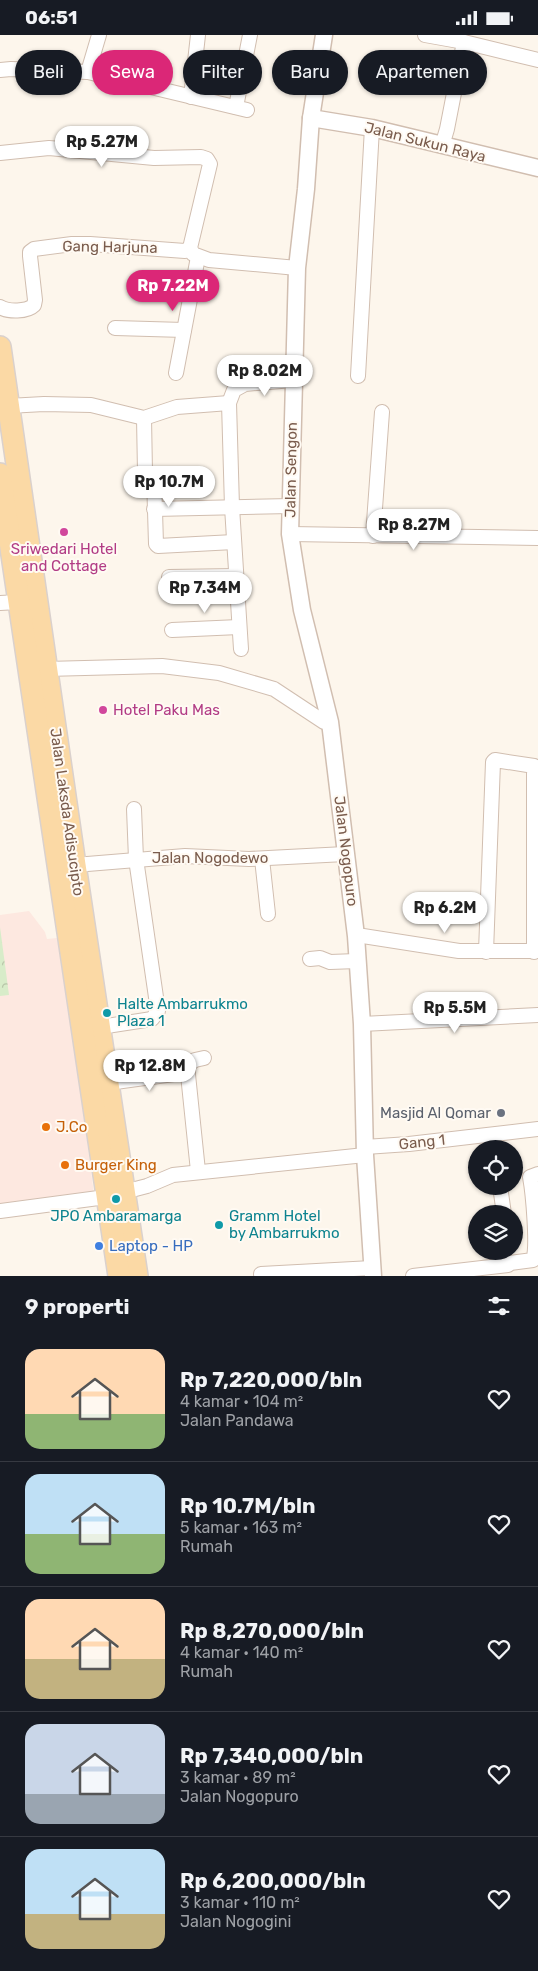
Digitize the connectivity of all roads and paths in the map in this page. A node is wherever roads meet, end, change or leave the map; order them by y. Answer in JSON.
{"nodes":[{"id":1,"x":99,"y":35,"type":"edge"},
{"id":2,"x":198,"y":35,"type":"edge"},
{"id":3,"x":250,"y":35,"type":"edge"},
{"id":4,"x":324,"y":35,"type":"edge"},
{"id":5,"x":425,"y":35,"type":"edge"},
{"id":6,"x":464,"y":42,"type":"junction"},
{"id":7,"x":538,"y":60,"type":"edge"},
{"id":8,"x":0,"y":70,"type":"edge"},
{"id":9,"x":88,"y":72,"type":"junction"},
{"id":10,"x":191,"y":97,"type":"junction"},
{"id":11,"x":311,"y":118,"type":"junction"},
{"id":12,"x":372,"y":128,"type":"junction"},
{"id":13,"x":442,"y":146,"type":"junction"},
{"id":14,"x":0,"y":153,"type":"edge"},
{"id":15,"x":538,"y":168,"type":"edge"},
{"id":16,"x":194,"y":253,"type":"junction"},
{"id":17,"x":297,"y":268,"type":"junction"},
{"id":18,"x":0,"y":307,"type":"edge"},
{"id":19,"x":115,"y":328,"type":"dead end"},
{"id":20,"x":184,"y":331,"type":"junction"},
{"id":21,"x":0,"y":347,"type":"edge"},
{"id":22,"x":176,"y":373,"type":"dead end"},
{"id":23,"x":358,"y":376,"type":"dead end"},
{"id":24,"x":293,"y":380,"type":"junction"},
{"id":25,"x":229,"y":403,"type":"junction"},
{"id":26,"x":8,"y":406,"type":"junction"},
{"id":27,"x":382,"y":412,"type":"dead end"},
{"id":28,"x":144,"y":418,"type":"junction"},
{"id":29,"x":0,"y":474,"type":"edge"},
{"id":30,"x":290,"y":506,"type":"junction"},
{"id":31,"x":232,"y":507,"type":"junction"},
{"id":32,"x":154,"y":509,"type":"junction"},
{"id":33,"x":290,"y":534,"type":"junction"},
{"id":34,"x":373,"y":535,"type":"junction"},
{"id":35,"x":538,"y":539,"type":"edge"},
{"id":36,"x":234,"y":542,"type":"junction"},
{"id":37,"x":170,"y":577,"type":"dead end"},
{"id":38,"x":236,"y":577,"type":"junction"},
{"id":39,"x":9,"y":602,"type":"edge"},
{"id":40,"x":239,"y":627,"type":"junction"},
{"id":41,"x":172,"y":630,"type":"dead end"},
{"id":42,"x":241,"y":649,"type":"dead end"},
{"id":43,"x":46,"y":669,"type":"junction"},
{"id":44,"x":330,"y":722,"type":"junction"},
{"id":45,"x":134,"y":809,"type":"dead end"},
{"id":46,"x":345,"y":853,"type":"junction"},
{"id":47,"x":136,"y":859,"type":"junction"},
{"id":48,"x":262,"y":859,"type":"junction"},
{"id":49,"x":75,"y":865,"type":"junction"},
{"id":50,"x":268,"y":914,"type":"dead end"},
{"id":51,"x":356,"y":936,"type":"junction"},
{"id":52,"x":536,"y":951,"type":"edge"},
{"id":53,"x":486,"y":952,"type":"junction"},
{"id":54,"x":310,"y":959,"type":"dead end"},
{"id":55,"x":357,"y":961,"type":"junction"},
{"id":56,"x":538,"y":1015,"type":"edge"},
{"id":57,"x":362,"y":1024,"type":"junction"},
{"id":58,"x":100,"y":1027,"type":"junction"},
{"id":59,"x":204,"y":1058,"type":"dead end"},
{"id":60,"x":188,"y":1072,"type":"junction"},
{"id":61,"x":108,"y":1083,"type":"junction"},
{"id":62,"x":538,"y":1129,"type":"edge"},
{"id":63,"x":365,"y":1151,"type":"junction"},
{"id":64,"x":198,"y":1171,"type":"junction"},
{"id":65,"x":538,"y":1174,"type":"edge"},
{"id":66,"x":115,"y":1195,"type":"junction"},
{"id":67,"x":0,"y":1211,"type":"edge"},
{"id":68,"x":509,"y":1260,"type":"edge"},
{"id":69,"x":523,"y":1260,"type":"edge"},
{"id":70,"x":372,"y":1272,"type":"edge"},
{"id":71,"x":261,"y":1274,"type":"dead end"},
{"id":72,"x":119,"y":1276,"type":"edge"},
{"id":73,"x":137,"y":1276,"type":"edge"},
{"id":74,"x":413,"y":1276,"type":"edge"}],
"edges":[{"from":1,"to":9,"type":"street"},
{"from":2,"to":10,"type":"street"},
{"from":3,"to":10,"type":"street"},
{"from":4,"to":11,"type":"street","name":"Jalan Sengon"},
{"from":5,"to":6,"type":"street"},
{"from":6,"to":7,"type":"street"},
{"from":6,"to":13,"type":"street"},
{"from":8,"to":9,"type":"street"},
{"from":9,"to":10,"type":"street"},
{"from":11,"to":12,"type":"street","name":"Jalan Sukun Raya"},
{"from":11,"to":17,"type":"street","name":"Jalan Sengon"},
{"from":12,"to":13,"type":"street","name":"Jalan Sukun Raya"},
{"from":12,"to":23,"type":"street"},
{"from":13,"to":15,"type":"street","name":"Jalan Sukun Raya"},
{"from":14,"to":16,"type":"street"},
{"from":16,"to":17,"type":"street"},
{"from":16,"to":18,"type":"street","name":"Gang Harjuna"},
{"from":16,"to":20,"type":"street"},
{"from":17,"to":24,"type":"street","name":"Jalan Sengon"},
{"from":19,"to":20,"type":"street"},
{"from":20,"to":22,"type":"street"},
{"from":21,"to":26,"type":"main road","name":"Jalan Laksda Adisucipto"},
{"from":24,"to":25,"type":"street"},
{"from":24,"to":30,"type":"street","name":"Jalan Sengon"},
{"from":25,"to":28,"type":"street"},
{"from":25,"to":31,"type":"street"},
{"from":26,"to":28,"type":"street"},
{"from":26,"to":43,"type":"main road","name":"Jalan Laksda Adisucipto"},
{"from":27,"to":34,"type":"street"},
{"from":28,"to":32,"type":"street"},
{"from":29,"to":39,"type":"main road","name":"Jalan Laksda Adisucipto"},
{"from":30,"to":31,"type":"street"},
{"from":30,"to":33,"type":"street","name":"Jalan Sengon"},
{"from":31,"to":32,"type":"street"},
{"from":31,"to":36,"type":"street"},
{"from":32,"to":36,"type":"street"},
{"from":33,"to":34,"type":"street"},
{"from":33,"to":44,"type":"street","name":"Jalan Sengon"},
{"from":34,"to":35,"type":"street"},
{"from":36,"to":38,"type":"street"},
{"from":37,"to":38,"type":"street"},
{"from":38,"to":40,"type":"street"},
{"from":39,"to":66,"type":"main road","name":"Jalan Laksda Adisucipto"},
{"from":40,"to":41,"type":"street"},
{"from":40,"to":42,"type":"street"},
{"from":43,"to":44,"type":"street"},
{"from":43,"to":49,"type":"main road","name":"Jalan Laksda Adisucipto"},
{"from":44,"to":46,"type":"street","name":"Jalan Nogopuro"},
{"from":45,"to":47,"type":"street"},
{"from":46,"to":48,"type":"street","name":"Jalan Nogodewo"},
{"from":46,"to":51,"type":"street","name":"Jalan Nogopuro"},
{"from":47,"to":48,"type":"street","name":"Jalan Nogodewo"},
{"from":47,"to":49,"type":"street","name":"Jalan Nogodewo"},
{"from":47,"to":58,"type":"street"},
{"from":48,"to":50,"type":"street"},
{"from":49,"to":58,"type":"main road","name":"Jalan Laksda Adisucipto"},
{"from":51,"to":53,"type":"street"},
{"from":51,"to":55,"type":"street","name":"Jalan Nogopuro"},
{"from":52,"to":53,"type":"street"},
{"from":52,"to":53,"type":"street"},
{"from":54,"to":55,"type":"street"},
{"from":55,"to":57,"type":"street","name":"Jalan Nogopuro"},
{"from":56,"to":57,"type":"street"},
{"from":57,"to":63,"type":"street","name":"Jalan Nogopuro"},
{"from":58,"to":61,"type":"main road","name":"Jalan Laksda Adisucipto"},
{"from":59,"to":60,"type":"street"},
{"from":60,"to":61,"type":"street"},
{"from":60,"to":64,"type":"street"},
{"from":61,"to":66,"type":"main road","name":"Jalan Laksda Adisucipto"},
{"from":62,"to":63,"type":"street","name":"Gang 1"},
{"from":63,"to":64,"type":"street","name":"Gang 1"},
{"from":63,"to":70,"type":"street","name":"Jalan Nogopuro"},
{"from":64,"to":66,"type":"street","name":"Gang 1"},
{"from":65,"to":69,"type":"street"},
{"from":66,"to":67,"type":"street","name":"Gang 1"},
{"from":66,"to":72,"type":"main road","name":"Jalan Laksda Adisucipto"},
{"from":66,"to":73,"type":"main road","name":"Jalan Laksda Adisucipto"},
{"from":68,"to":74,"type":"street"},
{"from":70,"to":71,"type":"street"}]}
